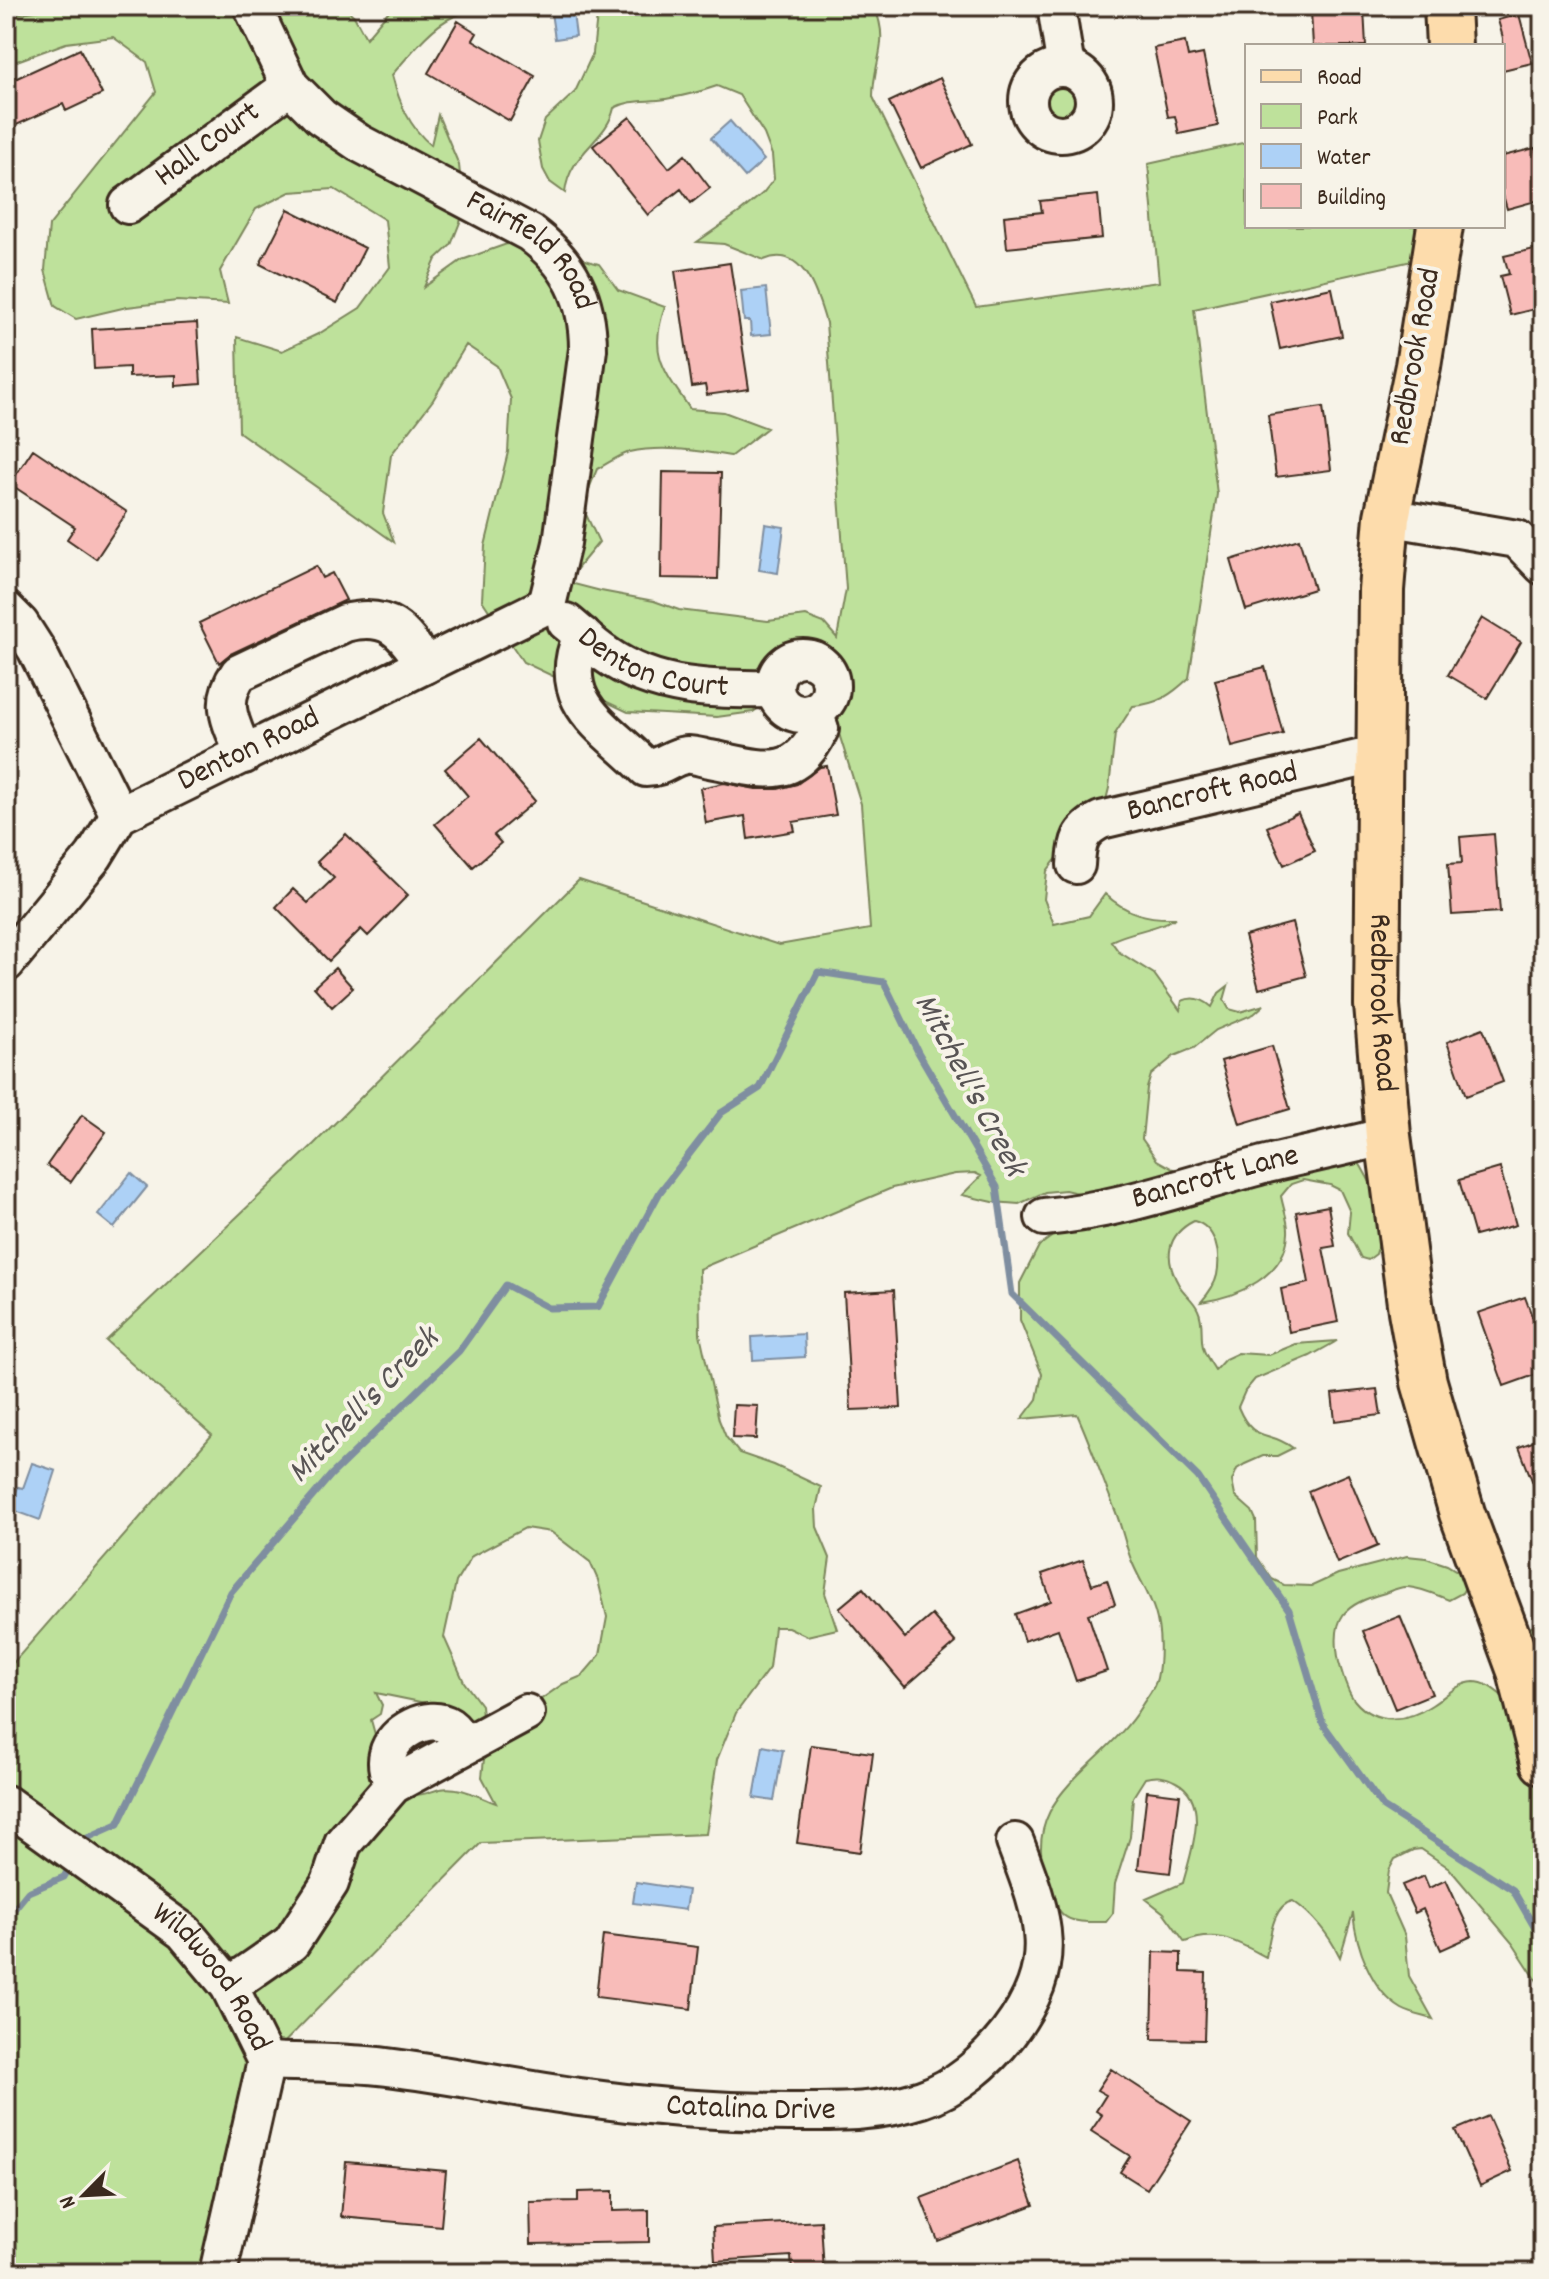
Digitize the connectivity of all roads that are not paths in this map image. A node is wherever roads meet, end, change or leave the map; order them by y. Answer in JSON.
{"nodes":[{"id":1,"x":252,"y":6,"type":"edge"},
{"id":2,"x":1056,"y":6,"type":"edge"},
{"id":3,"x":1447,"y":6,"type":"edge"},
{"id":4,"x":1449,"y":44,"type":"edge"},
{"id":5,"x":1066,"y":68,"type":"dead end"},
{"id":6,"x":290,"y":86,"type":"junction"},
{"id":7,"x":128,"y":205,"type":"dead end"},
{"id":8,"x":1440,"y":228,"type":"edge"},
{"id":9,"x":1387,"y":517,"type":"junction"},
{"id":10,"x":1530,"y":531,"type":"edge"},
{"id":11,"x":1543,"y":566,"type":"edge"},
{"id":12,"x":547,"y":605,"type":"junction"},
{"id":13,"x":6,"y":610,"type":"edge"},
{"id":14,"x":582,"y":635,"type":"junction"},
{"id":15,"x":425,"y":665,"type":"junction"},
{"id":16,"x":775,"y":689,"type":"junction"},
{"id":17,"x":814,"y":713,"type":"junction"},
{"id":18,"x":1379,"y":754,"type":"junction"},
{"id":19,"x":244,"y":755,"type":"junction"},
{"id":20,"x":119,"y":815,"type":"junction"},
{"id":21,"x":1076,"y":865,"type":"dead end"},
{"id":22,"x":6,"y":963,"type":"edge"},
{"id":23,"x":1388,"y":1136,"type":"junction"},
{"id":24,"x":1044,"y":1217,"type":"dead end"},
{"id":25,"x":526,"y":1713,"type":"dead end"},
{"id":26,"x":1543,"y":1762,"type":"edge"},
{"id":27,"x":6,"y":1804,"type":"edge"},
{"id":28,"x":1015,"y":1842,"type":"dead end"},
{"id":29,"x":229,"y":1986,"type":"junction"},
{"id":30,"x":266,"y":2061,"type":"junction"},
{"id":31,"x":218,"y":2273,"type":"edge"}],
"edges":[{"from":1,"to":6,"type":"street","name":"Fairfield Road"},
{"from":2,"to":5,"type":"street"},
{"from":3,"to":4,"type":"main road"},
{"from":6,"to":7,"type":"street","name":"Hall Court"},
{"from":6,"to":12,"type":"street","name":"Fairfield Road"},
{"from":8,"to":9,"type":"main road","name":"Redbrook Road"},
{"from":9,"to":10,"type":"street"},
{"from":9,"to":18,"type":"main road","name":"Redbrook Road"},
{"from":10,"to":11,"type":"street"},
{"from":12,"to":14,"type":"street","name":"Denton Court"},
{"from":12,"to":15,"type":"street","name":"Denton Road"},
{"from":13,"to":20,"type":"street"},
{"from":14,"to":16,"type":"street","name":"Denton Court"},
{"from":14,"to":17,"type":"street"},
{"from":15,"to":19,"type":"street","name":"Denton Road"},
{"from":15,"to":19,"type":"street"},
{"from":16,"to":17,"type":"street","name":"Denton Court"},
{"from":16,"to":17,"type":"street","name":"Denton Court"},
{"from":18,"to":21,"type":"street","name":"Bancroft Road"},
{"from":18,"to":23,"type":"main road","name":"Redbrook Road"},
{"from":19,"to":20,"type":"street","name":"Denton Road"},
{"from":20,"to":22,"type":"street"},
{"from":23,"to":24,"type":"street","name":"Bancroft Lane"},
{"from":23,"to":26,"type":"main road","name":"Redbrook Road"},
{"from":25,"to":29,"type":"street"},
{"from":27,"to":29,"type":"street","name":"Wildwood Road"},
{"from":28,"to":30,"type":"street","name":"Catalina Drive"},
{"from":29,"to":30,"type":"street","name":"Wildwood Road"},
{"from":30,"to":31,"type":"street","name":"Wildwood Road"}]}
